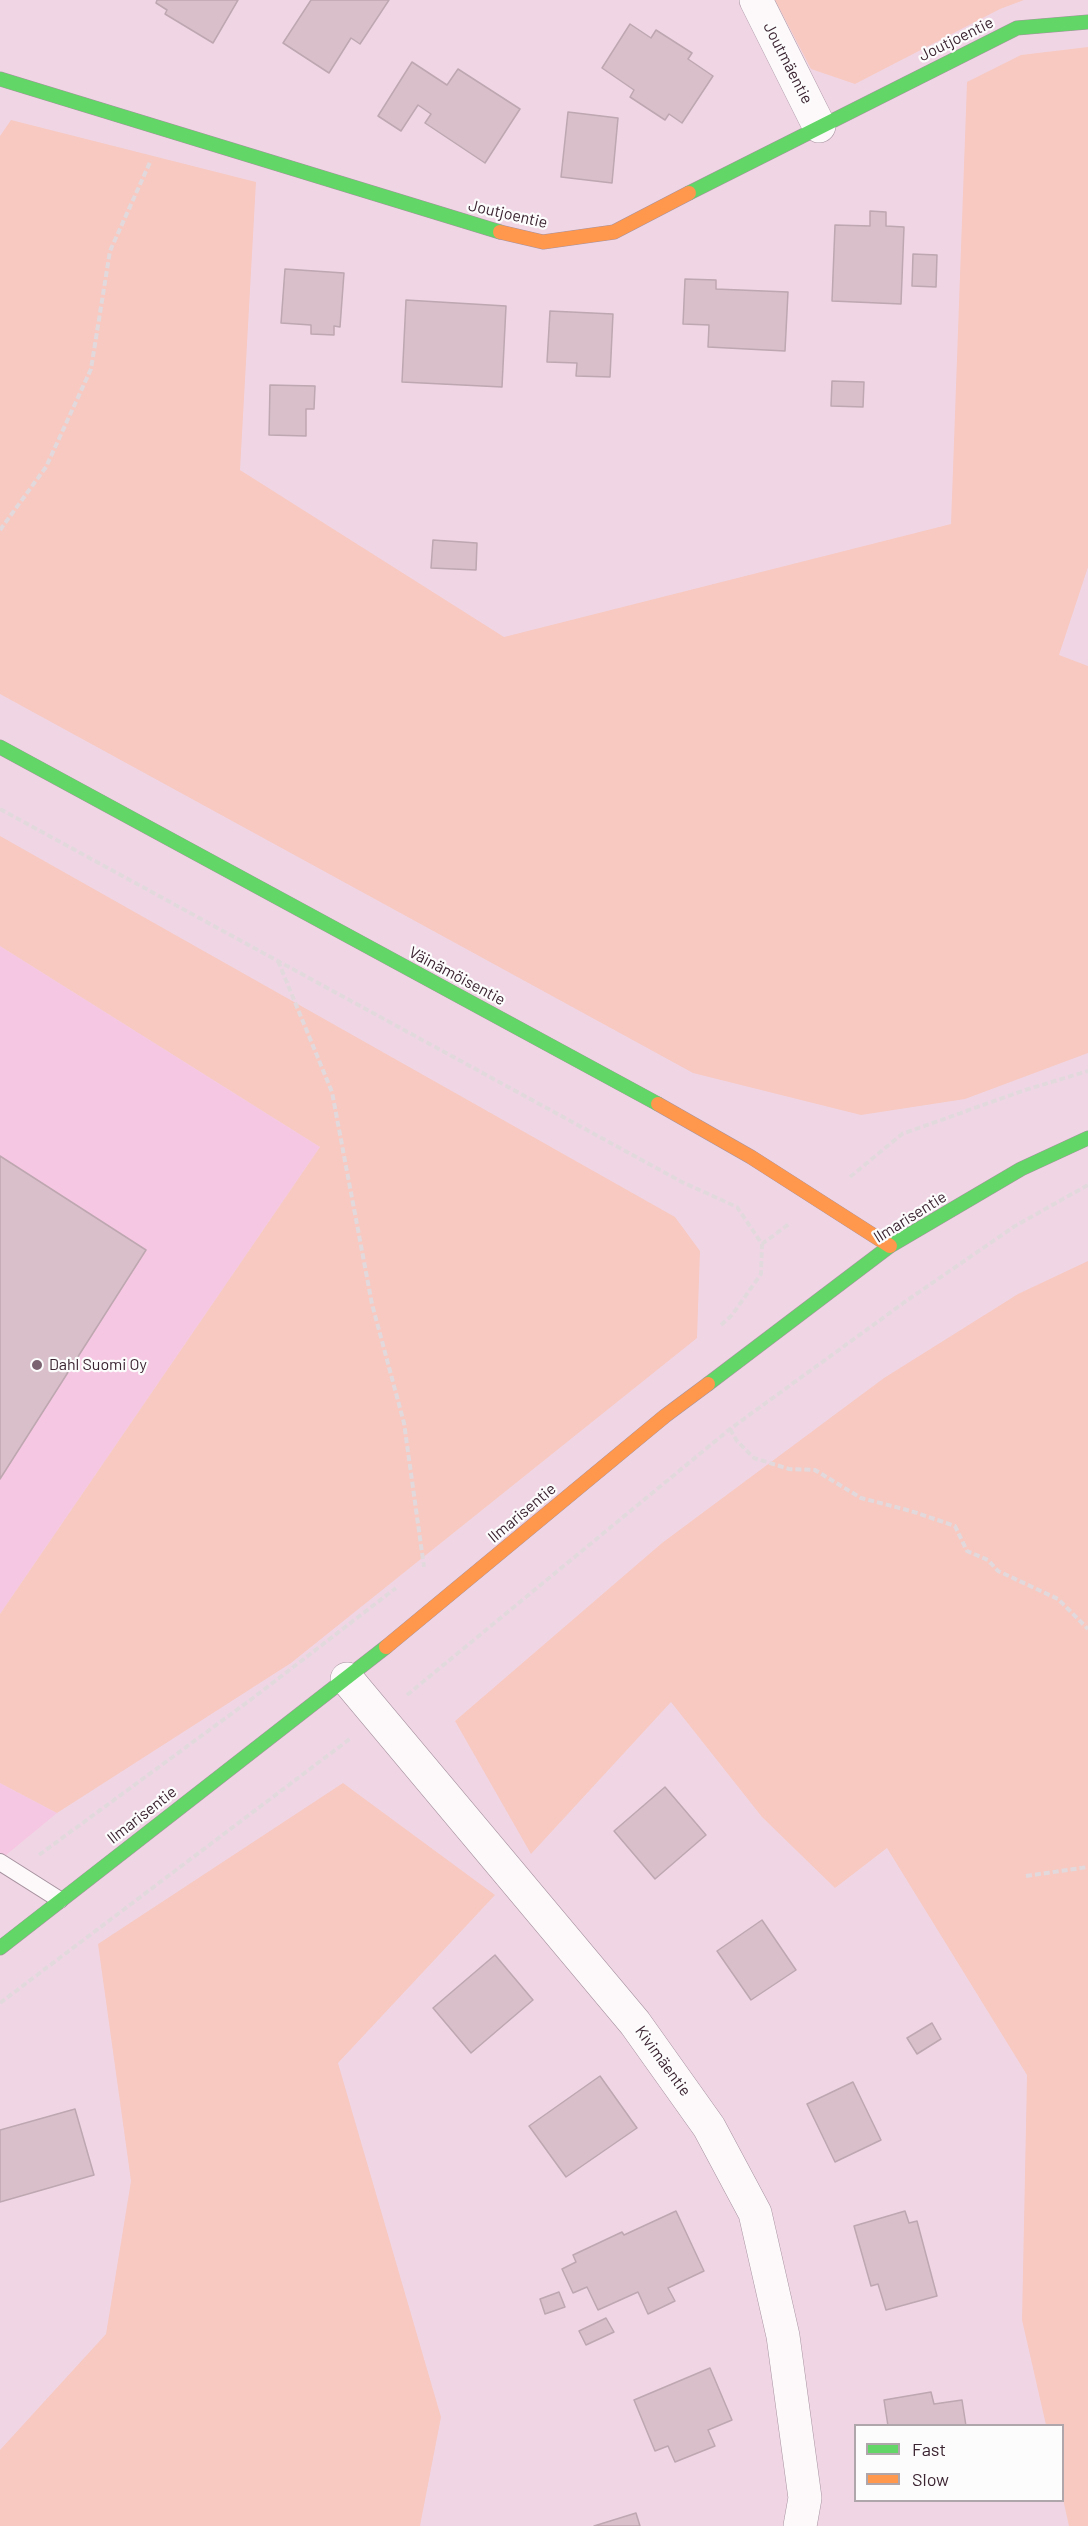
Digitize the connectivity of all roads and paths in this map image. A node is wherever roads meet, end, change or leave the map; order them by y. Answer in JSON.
{"nodes":[{"id":1,"x":756,"y":0,"type":"edge"},
{"id":2,"x":1088,"y":22,"type":"edge"},
{"id":3,"x":0,"y":79,"type":"edge"},
{"id":4,"x":819,"y":126,"type":"junction"},
{"id":5,"x":165,"y":130,"type":"junction"},
{"id":6,"x":0,"y":530,"type":"edge"},
{"id":7,"x":0,"y":747,"type":"edge"},
{"id":8,"x":278,"y":961,"type":"dead end"},
{"id":9,"x":1088,"y":1137,"type":"edge"},
{"id":10,"x":1088,"y":1185,"type":"edge"},
{"id":11,"x":762,"y":1244,"type":"dead end"},
{"id":12,"x":890,"y":1246,"type":"junction"},
{"id":13,"x":717,"y":1329,"type":"dead end"},
{"id":14,"x":730,"y":1429,"type":"junction"},
{"id":15,"x":429,"y":1563,"type":"dead end"},
{"id":16,"x":424,"y":1567,"type":"junction"},
{"id":17,"x":414,"y":1574,"type":"dead end"},
{"id":18,"x":405,"y":1581,"type":"dead end"},
{"id":19,"x":1088,"y":1629,"type":"edge"},
{"id":20,"x":347,"y":1679,"type":"junction"},
{"id":21,"x":379,"y":1718,"type":"junction"},
{"id":22,"x":0,"y":1862,"type":"edge"},
{"id":23,"x":1088,"y":1867,"type":"edge"},
{"id":24,"x":16,"y":1872,"type":"junction"},
{"id":25,"x":1026,"y":1876,"type":"dead end"},
{"id":26,"x":60,"y":1900,"type":"junction"},
{"id":27,"x":0,"y":1948,"type":"edge"},
{"id":28,"x":0,"y":2003,"type":"edge"},
{"id":29,"x":801,"y":2526,"type":"edge"}],
"edges":[{"from":1,"to":4,"type":"street","name":"Joutmäentie"},
{"from":2,"to":4,"type":"street","name":"Joutjoentie"},
{"from":3,"to":5,"type":"street","name":"Joutjoentie"},
{"from":4,"to":5,"type":"street","name":"Joutjoentie"},
{"from":5,"to":6,"type":"path"},
{"from":7,"to":12,"type":"street","name":"Väinämöisentie"},
{"from":8,"to":16,"type":"path"},
{"from":9,"to":12,"type":"street","name":"Ilmarisentie"},
{"from":10,"to":14,"type":"path"},
{"from":11,"to":13,"type":"path"},
{"from":12,"to":20,"type":"street","name":"Ilmarisentie"},
{"from":14,"to":19,"type":"path"},
{"from":14,"to":21,"type":"path"},
{"from":15,"to":16,"type":"path"},
{"from":16,"to":17,"type":"path"},
{"from":18,"to":24,"type":"path"},
{"from":20,"to":21,"type":"street","name":"Kivimäentie"},
{"from":20,"to":26,"type":"street","name":"Ilmarisentie"},
{"from":21,"to":28,"type":"path"},
{"from":21,"to":29,"type":"street","name":"Kivimäentie"},
{"from":22,"to":24,"type":"lane"},
{"from":23,"to":25,"type":"path"},
{"from":24,"to":26,"type":"lane"},
{"from":26,"to":27,"type":"street","name":"Ilmarisentie"}]}
